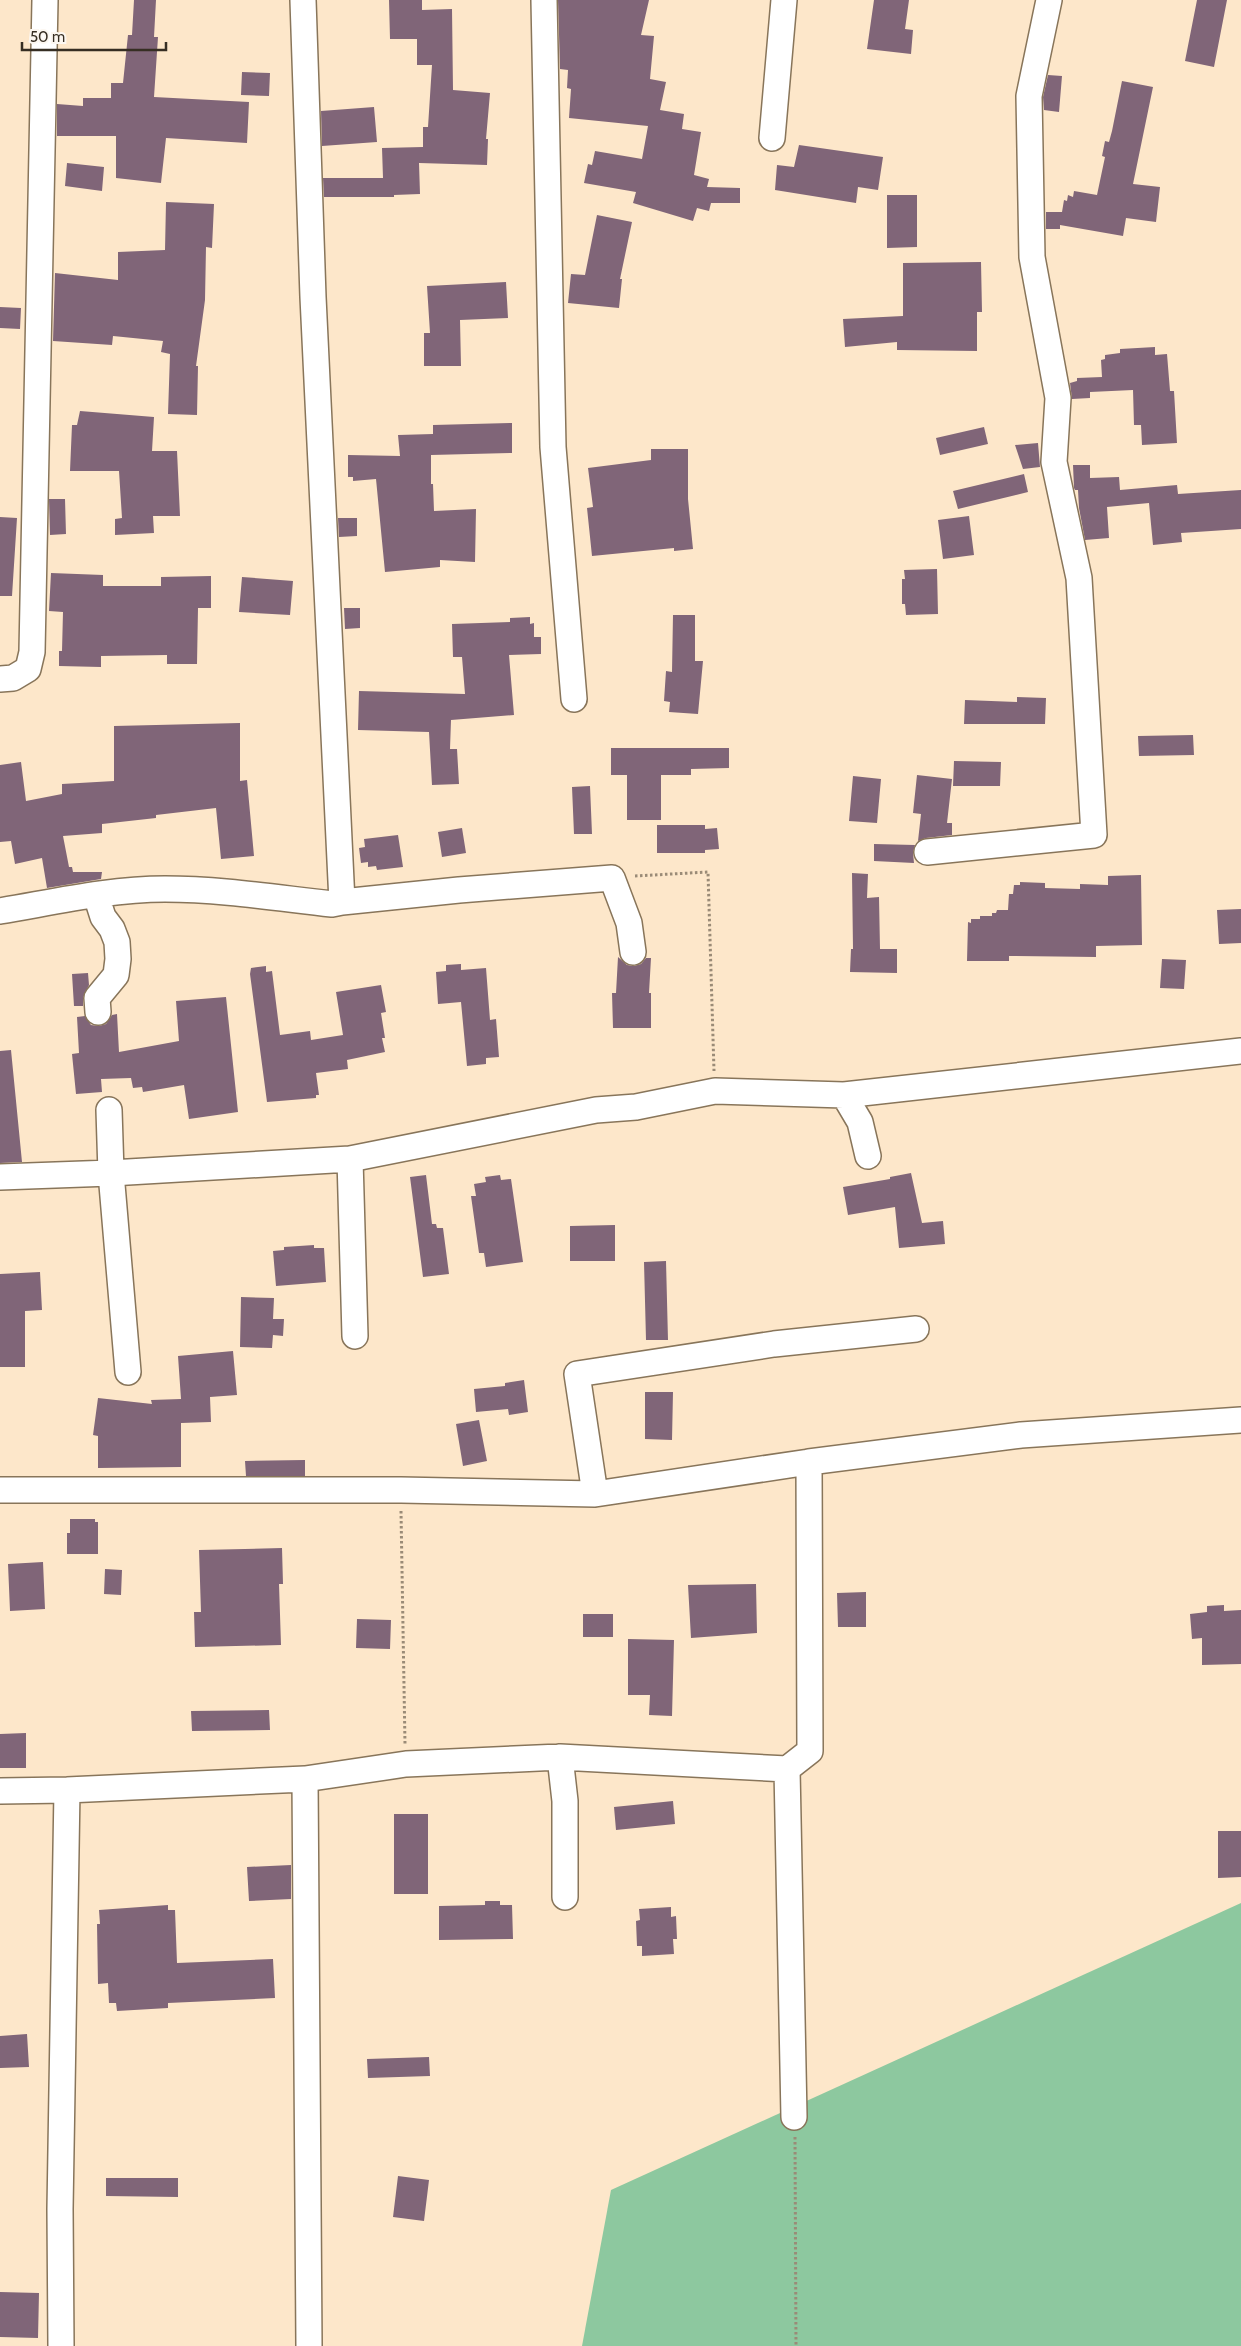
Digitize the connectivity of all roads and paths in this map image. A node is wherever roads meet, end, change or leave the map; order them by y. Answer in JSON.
{"nodes":[{"id":1,"x":45,"y":0,"type":"edge"},
{"id":2,"x":303,"y":0,"type":"edge"},
{"id":3,"x":544,"y":0,"type":"edge"},
{"id":4,"x":784,"y":0,"type":"edge"},
{"id":5,"x":1049,"y":0,"type":"edge"},
{"id":6,"x":772,"y":138,"type":"dead end"},
{"id":7,"x":0,"y":680,"type":"edge"},
{"id":8,"x":574,"y":699,"type":"dead end"},
{"id":9,"x":927,"y":852,"type":"dead end"},
{"id":10,"x":612,"y":878,"type":"junction"},
{"id":11,"x":96,"y":895,"type":"junction"},
{"id":12,"x":342,"y":902,"type":"junction"},
{"id":13,"x":0,"y":911,"type":"edge"},
{"id":14,"x":633,"y":952,"type":"dead end"},
{"id":15,"x":98,"y":1012,"type":"dead end"},
{"id":16,"x":1241,"y":1051,"type":"edge"},
{"id":17,"x":715,"y":1091,"type":"junction"},
{"id":18,"x":844,"y":1095,"type":"junction"},
{"id":19,"x":109,"y":1110,"type":"dead end"},
{"id":20,"x":868,"y":1156,"type":"dead end"},
{"id":21,"x":350,"y":1159,"type":"junction"},
{"id":22,"x":112,"y":1173,"type":"junction"},
{"id":23,"x":0,"y":1176,"type":"edge"},
{"id":24,"x":916,"y":1329,"type":"dead end"},
{"id":25,"x":355,"y":1336,"type":"dead end"},
{"id":26,"x":128,"y":1372,"type":"dead end"},
{"id":27,"x":1241,"y":1420,"type":"edge"},
{"id":28,"x":809,"y":1462,"type":"junction"},
{"id":29,"x":0,"y":1490,"type":"edge"},
{"id":30,"x":401,"y":1490,"type":"junction"},
{"id":31,"x":595,"y":1494,"type":"junction"},
{"id":32,"x":560,"y":1758,"type":"junction"},
{"id":33,"x":406,"y":1764,"type":"junction"},
{"id":34,"x":787,"y":1769,"type":"junction"},
{"id":35,"x":305,"y":1779,"type":"junction"},
{"id":36,"x":67,"y":1790,"type":"junction"},
{"id":37,"x":0,"y":1791,"type":"edge"},
{"id":38,"x":565,"y":1897,"type":"dead end"},
{"id":39,"x":794,"y":2117,"type":"joint"},
{"id":40,"x":61,"y":2346,"type":"edge"},
{"id":41,"x":309,"y":2346,"type":"edge"},
{"id":42,"x":796,"y":2346,"type":"edge"}],
"edges":[{"from":1,"to":7,"type":"street"},
{"from":2,"to":12,"type":"street"},
{"from":3,"to":8,"type":"street"},
{"from":4,"to":6,"type":"street"},
{"from":5,"to":9,"type":"street"},
{"from":10,"to":12,"type":"street"},
{"from":10,"to":14,"type":"street"},
{"from":10,"to":17,"type":"path"},
{"from":11,"to":12,"type":"street"},
{"from":11,"to":13,"type":"street"},
{"from":11,"to":15,"type":"street"},
{"from":16,"to":18,"type":"street"},
{"from":17,"to":18,"type":"street"},
{"from":17,"to":21,"type":"street"},
{"from":18,"to":20,"type":"street"},
{"from":19,"to":22,"type":"street"},
{"from":21,"to":22,"type":"street"},
{"from":21,"to":25,"type":"street"},
{"from":22,"to":23,"type":"street"},
{"from":22,"to":26,"type":"street"},
{"from":24,"to":31,"type":"street"},
{"from":27,"to":28,"type":"street"},
{"from":28,"to":31,"type":"street"},
{"from":28,"to":34,"type":"street"},
{"from":29,"to":30,"type":"street"},
{"from":30,"to":31,"type":"street"},
{"from":30,"to":33,"type":"path"},
{"from":32,"to":33,"type":"street"},
{"from":32,"to":34,"type":"street"},
{"from":32,"to":38,"type":"street"},
{"from":33,"to":35,"type":"street"},
{"from":34,"to":39,"type":"street"},
{"from":35,"to":36,"type":"street"},
{"from":35,"to":41,"type":"street"},
{"from":36,"to":37,"type":"street"},
{"from":36,"to":40,"type":"street"},
{"from":39,"to":42,"type":"path"}]}
